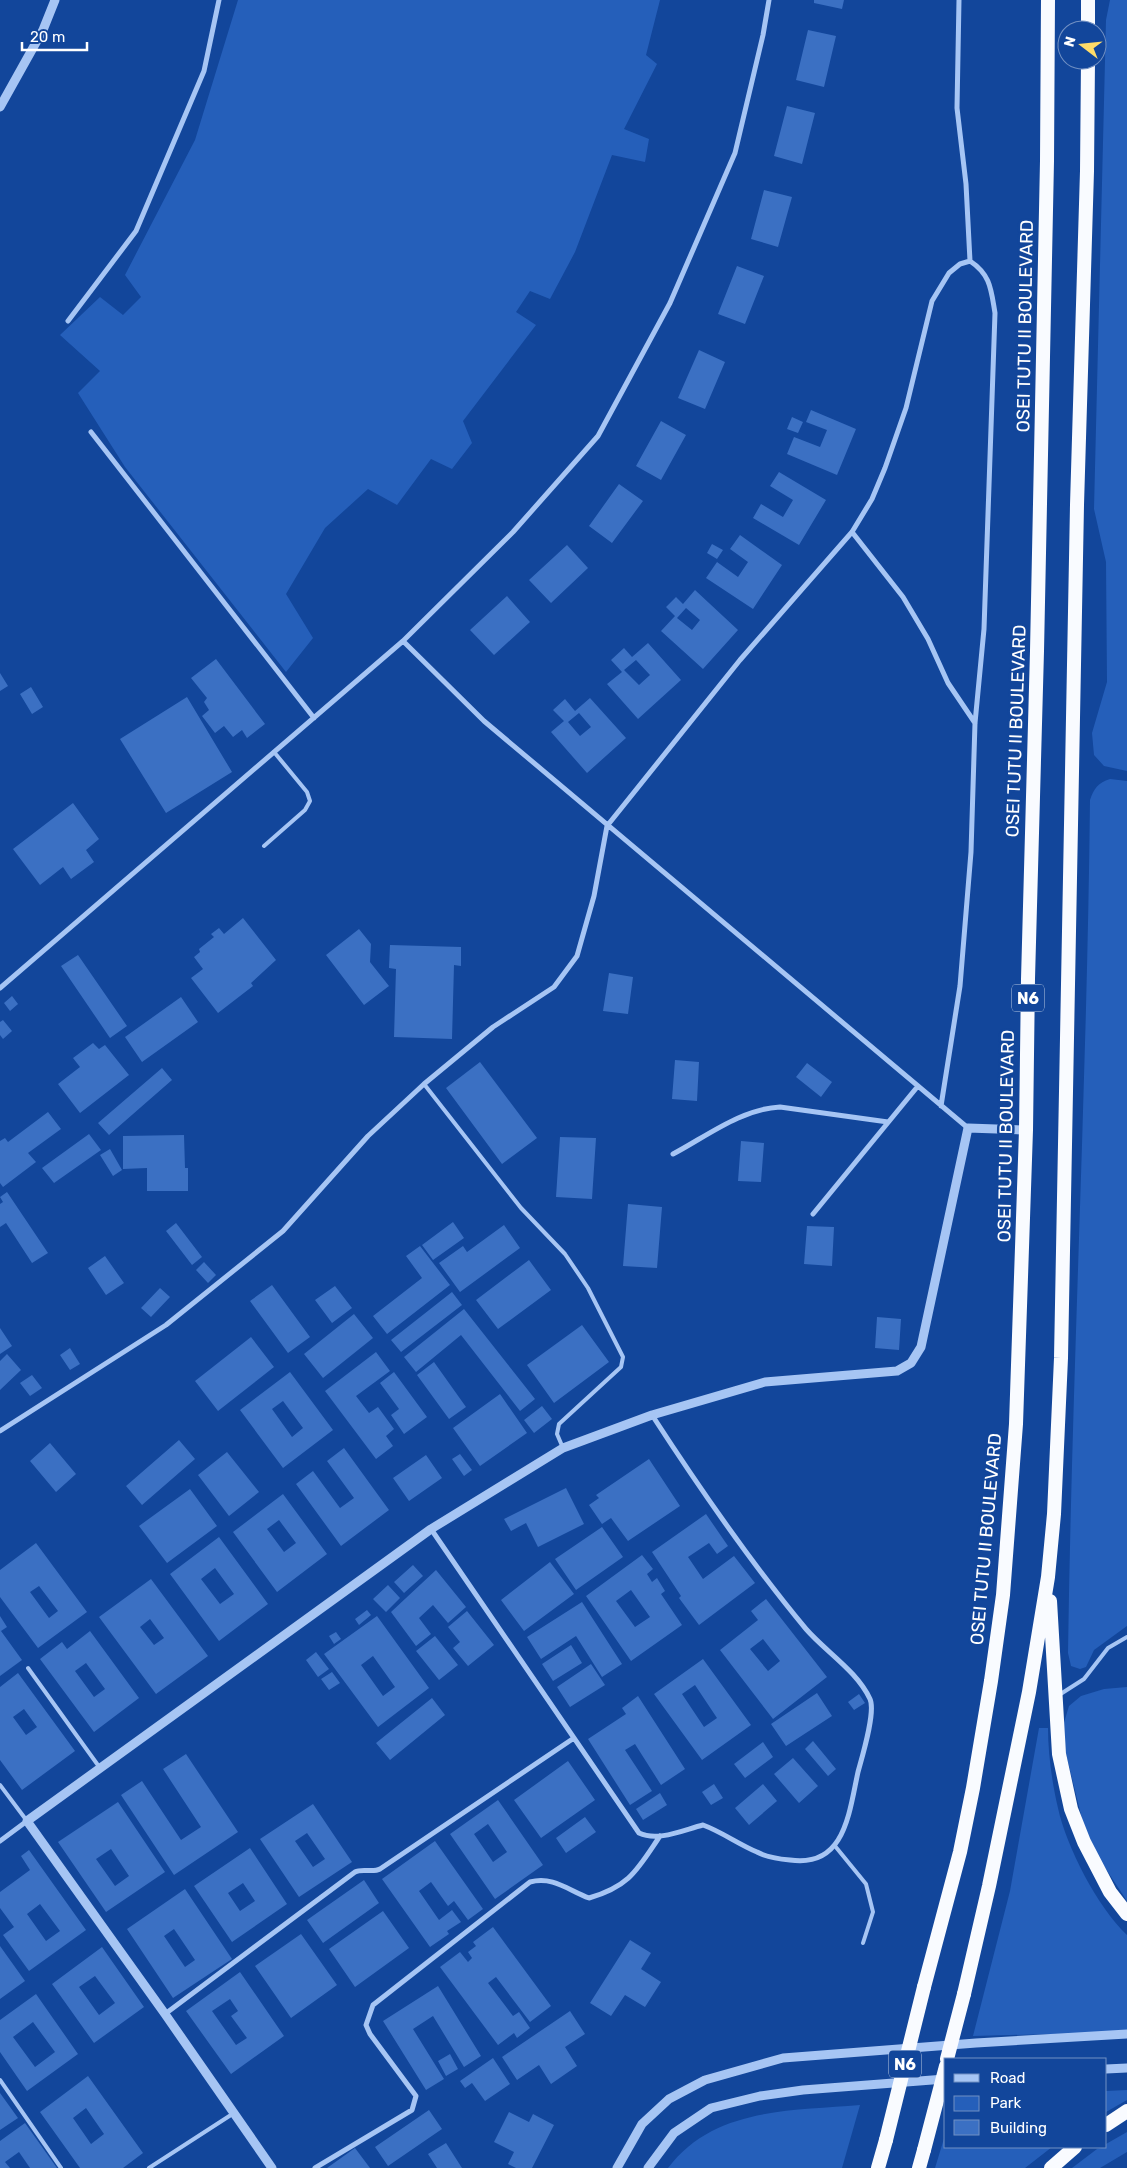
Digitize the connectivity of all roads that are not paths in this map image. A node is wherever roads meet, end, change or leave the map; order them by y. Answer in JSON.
{"nodes":[{"id":1,"x":55,"y":0,"type":"edge"},
{"id":2,"x":219,"y":0,"type":"edge"},
{"id":3,"x":769,"y":0,"type":"edge"},
{"id":4,"x":959,"y":0,"type":"edge"},
{"id":5,"x":1048,"y":0,"type":"edge"},
{"id":6,"x":1088,"y":0,"type":"edge"},
{"id":7,"x":1088,"y":20,"type":"edge"},
{"id":8,"x":1088,"y":70,"type":"edge"},
{"id":9,"x":0,"y":107,"type":"edge"},
{"id":10,"x":970,"y":261,"type":"junction"},
{"id":11,"x":68,"y":322,"type":"dead end"},
{"id":12,"x":90,"y":432,"type":"dead end"},
{"id":13,"x":852,"y":532,"type":"junction"},
{"id":14,"x":403,"y":641,"type":"junction"},
{"id":15,"x":314,"y":718,"type":"junction"},
{"id":16,"x":975,"y":723,"type":"junction"},
{"id":17,"x":274,"y":752,"type":"junction"},
{"id":18,"x":608,"y":826,"type":"junction"},
{"id":19,"x":264,"y":846,"type":"dead end"},
{"id":20,"x":0,"y":988,"type":"edge"},
{"id":21,"x":424,"y":1084,"type":"junction"},
{"id":22,"x":918,"y":1086,"type":"junction"},
{"id":23,"x":941,"y":1106,"type":"junction"},
{"id":24,"x":888,"y":1122,"type":"junction"},
{"id":25,"x":968,"y":1128,"type":"junction"},
{"id":26,"x":1026,"y":1130,"type":"junction"},
{"id":27,"x":673,"y":1154,"type":"dead end"},
{"id":28,"x":813,"y":1214,"type":"dead end"},
{"id":29,"x":652,"y":1416,"type":"junction"},
{"id":30,"x":0,"y":1431,"type":"edge"},
{"id":31,"x":563,"y":1448,"type":"junction"},
{"id":32,"x":431,"y":1529,"type":"junction"},
{"id":33,"x":1048,"y":1577,"type":"junction"},
{"id":34,"x":1127,"y":1637,"type":"edge"},
{"id":35,"x":28,"y":1668,"type":"dead end"},
{"id":36,"x":1057,"y":1696,"type":"junction"},
{"id":37,"x":574,"y":1738,"type":"junction"},
{"id":38,"x":100,"y":1768,"type":"junction"},
{"id":39,"x":0,"y":1785,"type":"edge"},
{"id":40,"x":27,"y":1821,"type":"junction"},
{"id":41,"x":660,"y":1836,"type":"junction"},
{"id":42,"x":0,"y":1841,"type":"edge"},
{"id":43,"x":836,"y":1846,"type":"junction"},
{"id":44,"x":1127,"y":1914,"type":"edge"},
{"id":45,"x":863,"y":1943,"type":"dead end"},
{"id":46,"x":165,"y":2014,"type":"junction"},
{"id":47,"x":1127,"y":2034,"type":"edge"},
{"id":48,"x":947,"y":2058,"type":"edge"},
{"id":49,"x":1107,"y":2068,"type":"edge"},
{"id":50,"x":1127,"y":2068,"type":"edge"},
{"id":51,"x":944,"y":2074,"type":"edge"},
{"id":52,"x":944,"y":2078,"type":"edge"},
{"id":53,"x":0,"y":2080,"type":"edge"},
{"id":54,"x":1127,"y":2111,"type":"edge"},
{"id":55,"x":234,"y":2113,"type":"junction"},
{"id":56,"x":1107,"y":2124,"type":"edge"},
{"id":57,"x":1074,"y":2148,"type":"edge"},
{"id":58,"x":61,"y":2168,"type":"edge"},
{"id":59,"x":149,"y":2168,"type":"edge"},
{"id":60,"x":272,"y":2168,"type":"edge"},
{"id":61,"x":315,"y":2168,"type":"edge"},
{"id":62,"x":617,"y":2168,"type":"edge"},
{"id":63,"x":648,"y":2168,"type":"edge"},
{"id":64,"x":878,"y":2168,"type":"edge"},
{"id":65,"x":919,"y":2168,"type":"edge"},
{"id":66,"x":1051,"y":2168,"type":"edge"}],
"edges":[{"from":1,"to":9,"type":"street"},
{"from":2,"to":11,"type":"street"},
{"from":3,"to":14,"type":"street"},
{"from":4,"to":10,"type":"street"},
{"from":5,"to":26,"type":"highway","name":"OSEI TUTU II BOULEVARD","number":"N6"},
{"from":6,"to":7,"type":"highway"},
{"from":8,"to":33,"type":"highway","number":"N6"},
{"from":10,"to":13,"type":"street"},
{"from":10,"to":16,"type":"street"},
{"from":12,"to":15,"type":"street"},
{"from":13,"to":16,"type":"street"},
{"from":13,"to":18,"type":"street"},
{"from":14,"to":15,"type":"street"},
{"from":14,"to":18,"type":"street"},
{"from":15,"to":17,"type":"street"},
{"from":16,"to":23,"type":"street"},
{"from":17,"to":19,"type":"lane"},
{"from":17,"to":20,"type":"street"},
{"from":18,"to":21,"type":"street"},
{"from":18,"to":22,"type":"street"},
{"from":21,"to":30,"type":"street"},
{"from":21,"to":31,"type":"lane"},
{"from":22,"to":23,"type":"street"},
{"from":22,"to":24,"type":"street"},
{"from":23,"to":25,"type":"street"},
{"from":24,"to":27,"type":"street"},
{"from":24,"to":28,"type":"street"},
{"from":25,"to":26,"type":"street"},
{"from":25,"to":29,"type":"street"},
{"from":26,"to":64,"type":"highway","name":"OSEI TUTU II BOULEVARD","number":"N6","bridge":true},
{"from":29,"to":31,"type":"street"},
{"from":29,"to":43,"type":"street"},
{"from":31,"to":32,"type":"street"},
{"from":32,"to":37,"type":"street"},
{"from":32,"to":38,"type":"street"},
{"from":33,"to":36,"type":"highway"},
{"from":33,"to":48,"type":"highway","number":"N6","bridge":true},
{"from":34,"to":36,"type":"lane"},
{"from":35,"to":38,"type":"lane"},
{"from":36,"to":44,"type":"highway"},
{"from":37,"to":41,"type":"street"},
{"from":37,"to":46,"type":"street"},
{"from":38,"to":40,"type":"street"},
{"from":39,"to":40,"type":"lane"},
{"from":40,"to":42,"type":"street"},
{"from":40,"to":46,"type":"street"},
{"from":41,"to":43,"type":"street"},
{"from":41,"to":61,"type":"street"},
{"from":43,"to":45,"type":"lane"},
{"from":46,"to":55,"type":"street"},
{"from":47,"to":62,"type":"street"},
{"from":49,"to":50,"type":"street"},
{"from":51,"to":65,"type":"highway","number":"N6","bridge":true},
{"from":52,"to":63,"type":"street"},
{"from":53,"to":58,"type":"lane"},
{"from":54,"to":56,"type":"highway"},
{"from":55,"to":59,"type":"lane"},
{"from":55,"to":60,"type":"street"},
{"from":57,"to":66,"type":"highway"}]}
